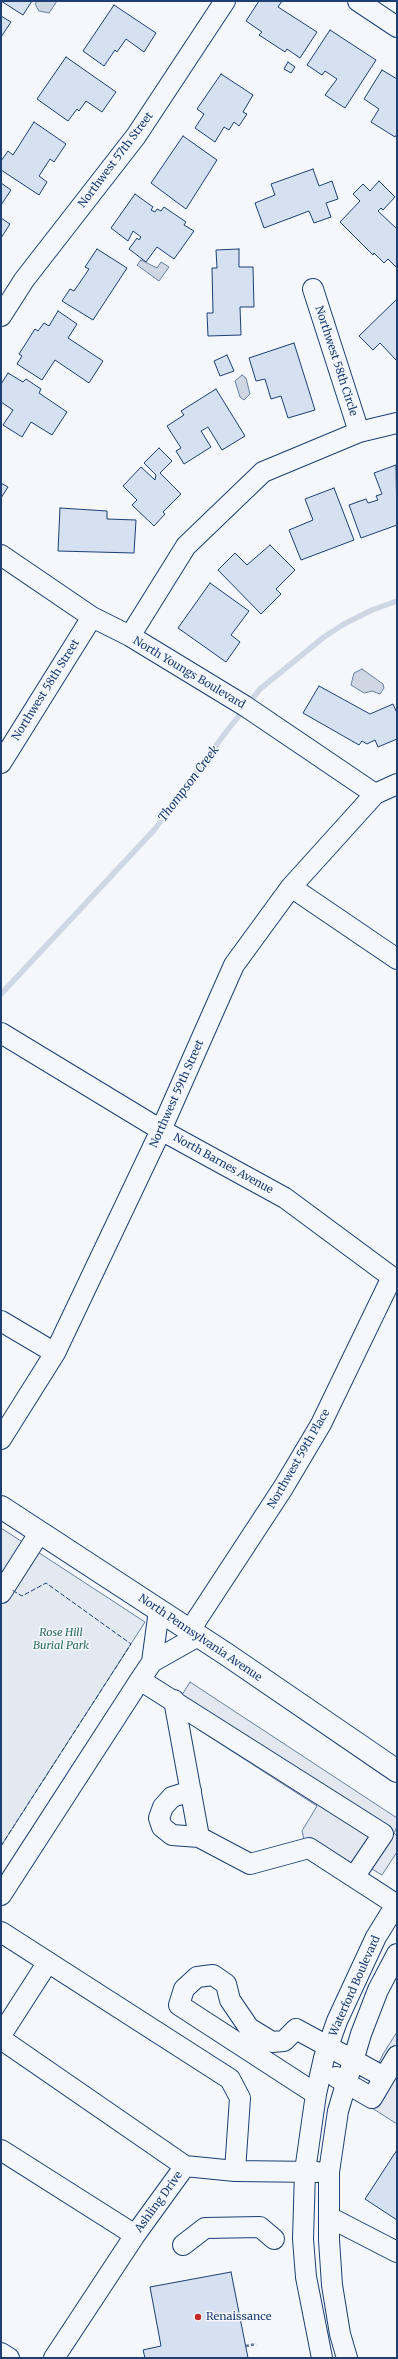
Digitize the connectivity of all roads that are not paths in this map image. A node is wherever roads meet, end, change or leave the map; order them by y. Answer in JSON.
{"nodes":[{"id":1,"x":225,"y":1,"type":"edge"},
{"id":2,"x":358,"y":1,"type":"edge"},
{"id":3,"x":397,"y":27,"type":"edge"},
{"id":4,"x":313,"y":289,"type":"dead end"},
{"id":5,"x":1,"y":316,"type":"edge"},
{"id":6,"x":397,"y":423,"type":"edge"},
{"id":7,"x":359,"y":432,"type":"junction"},
{"id":8,"x":1,"y":555,"type":"edge"},
{"id":9,"x":92,"y":617,"type":"junction"},
{"id":10,"x":130,"y":636,"type":"junction"},
{"id":11,"x":1,"y":763,"type":"edge"},
{"id":12,"x":397,"y":784,"type":"edge"},
{"id":13,"x":375,"y":794,"type":"junction"},
{"id":14,"x":291,"y":887,"type":"junction"},
{"id":15,"x":397,"y":959,"type":"edge"},
{"id":16,"x":1,"y":1033,"type":"edge"},
{"id":17,"x":162,"y":1130,"type":"junction"},
{"id":18,"x":394,"y":1279,"type":"edge"},
{"id":19,"x":1,"y":1321,"type":"edge"},
{"id":20,"x":55,"y":1353,"type":"junction"},
{"id":21,"x":1,"y":1439,"type":"edge"},
{"id":22,"x":1,"y":1507,"type":"edge"},
{"id":23,"x":40,"y":1532,"type":"junction"},
{"id":24,"x":1,"y":1593,"type":"edge"},
{"id":25,"x":159,"y":1610,"type":"junction"},
{"id":26,"x":194,"y":1633,"type":"junction"},
{"id":27,"x":152,"y":1662,"type":"junction"},
{"id":28,"x":140,"y":1680,"type":"junction"},
{"id":29,"x":174,"y":1700,"type":"junction"},
{"id":30,"x":397,"y":1771,"type":"edge"},
{"id":31,"x":191,"y":1791,"type":"junction"},
{"id":32,"x":199,"y":1837,"type":"junction"},
{"id":33,"x":354,"y":1877,"type":"junction"},
{"id":34,"x":1,"y":1895,"type":"edge"},
{"id":35,"x":397,"y":1904,"type":"edge"},
{"id":36,"x":1,"y":1932,"type":"edge"},
{"id":37,"x":397,"y":1954,"type":"edge"},
{"id":38,"x":48,"y":1962,"type":"junction"},
{"id":39,"x":1,"y":2035,"type":"edge"},
{"id":40,"x":1,"y":2039,"type":"edge"},
{"id":41,"x":328,"y":2046,"type":"junction"},
{"id":42,"x":397,"y":2056,"type":"edge"},
{"id":43,"x":353,"y":2060,"type":"junction"},
{"id":44,"x":322,"y":2069,"type":"junction"},
{"id":45,"x":384,"y":2077,"type":"junction"},
{"id":46,"x":346,"y":2083,"type":"junction"},
{"id":47,"x":316,"y":2094,"type":"junction"},
{"id":48,"x":1,"y":2150,"type":"edge"},
{"id":49,"x":185,"y":2166,"type":"junction"},
{"id":50,"x":235,"y":2171,"type":"junction"},
{"id":51,"x":305,"y":2171,"type":"junction"},
{"id":52,"x":329,"y":2172,"type":"junction"},
{"id":53,"x":329,"y":2217,"type":"junction"},
{"id":54,"x":135,"y":2236,"type":"junction"},
{"id":55,"x":274,"y":2239,"type":"dead end"},
{"id":56,"x":183,"y":2245,"type":"dead end"},
{"id":57,"x":397,"y":2252,"type":"edge"},
{"id":58,"x":1,"y":2353,"type":"edge"},
{"id":59,"x":9,"y":2358,"type":"edge"},
{"id":60,"x":54,"y":2358,"type":"edge"},
{"id":61,"x":322,"y":2358,"type":"edge"},
{"id":62,"x":347,"y":2358,"type":"edge"}],
"edges":[{"from":1,"to":5,"type":"street","name":"Northwest 57th Street"},
{"from":2,"to":3,"type":"street"},
{"from":4,"to":7,"type":"street","name":"Northwest 58th Circle"},
{"from":6,"to":7,"type":"street"},
{"from":7,"to":10,"type":"street"},
{"from":8,"to":9,"type":"street","name":"North Youngs Boulevard"},
{"from":9,"to":10,"type":"street","name":"North Youngs Boulevard"},
{"from":9,"to":11,"type":"street","name":"Northwest 58th Street"},
{"from":10,"to":13,"type":"street","name":"North Youngs Boulevard"},
{"from":12,"to":13,"type":"street","name":"Northwest 59th Street"},
{"from":13,"to":14,"type":"street","name":"Northwest 59th Street"},
{"from":14,"to":15,"type":"street"},
{"from":14,"to":17,"type":"street","name":"Northwest 59th Street"},
{"from":16,"to":17,"type":"street","name":"North Barnes Avenue"},
{"from":17,"to":18,"type":"street","name":"North Barnes Avenue"},
{"from":17,"to":20,"type":"street","name":"Northwest 59th Street"},
{"from":18,"to":26,"type":"street","name":"Northwest 59th Place"},
{"from":19,"to":20,"type":"street"},
{"from":20,"to":21,"type":"street","name":"Northwest 59th Street"},
{"from":22,"to":23,"type":"main road","name":"North Pennsylvania Avenue"},
{"from":23,"to":24,"type":"street"},
{"from":23,"to":25,"type":"main road","name":"North Pennsylvania Avenue"},
{"from":25,"to":26,"type":"main road","name":"North Pennsylvania Avenue"},
{"from":25,"to":27,"type":"street"},
{"from":26,"to":27,"type":"street"},
{"from":26,"to":30,"type":"main road","name":"North Pennsylvania Avenue"},
{"from":27,"to":28,"type":"street"},
{"from":28,"to":29,"type":"street"},
{"from":28,"to":34,"type":"street"},
{"from":29,"to":31,"type":"street"},
{"from":29,"to":33,"type":"street"},
{"from":31,"to":32,"type":"street"},
{"from":31,"to":32,"type":"street"},
{"from":32,"to":33,"type":"street"},
{"from":33,"to":35,"type":"street"},
{"from":35,"to":41,"type":"street","name":"Waterford Boulevard"},
{"from":36,"to":38,"type":"street"},
{"from":37,"to":43,"type":"street","name":"Waterford Boulevard"},
{"from":38,"to":39,"type":"street"},
{"from":38,"to":50,"type":"street"},
{"from":40,"to":49,"type":"street"},
{"from":41,"to":43,"type":"street"},
{"from":41,"to":44,"type":"street","name":"Waterford Boulevard"},
{"from":41,"to":47,"type":"street"},
{"from":42,"to":45,"type":"street"},
{"from":43,"to":45,"type":"street"},
{"from":43,"to":46,"type":"street","name":"Waterford Boulevard"},
{"from":44,"to":46,"type":"street"},
{"from":44,"to":47,"type":"street","name":"Waterford Boulevard"},
{"from":45,"to":46,"type":"street"},
{"from":46,"to":52,"type":"street","name":"Waterford Boulevard"},
{"from":47,"to":51,"type":"street","name":"Waterford Boulevard"},
{"from":48,"to":54,"type":"street"},
{"from":49,"to":50,"type":"street","name":"Ashling Drive"},
{"from":49,"to":54,"type":"street","name":"Ashling Drive"},
{"from":50,"to":51,"type":"street","name":"Ashling Drive"},
{"from":51,"to":52,"type":"street","name":"Ashling Drive"},
{"from":51,"to":61,"type":"street","name":"Waterford Boulevard"},
{"from":52,"to":53,"type":"street","name":"Waterford Boulevard"},
{"from":53,"to":57,"type":"street"},
{"from":53,"to":62,"type":"street","name":"Waterford Boulevard"},
{"from":54,"to":60,"type":"street","name":"Ashling Drive"},
{"from":55,"to":56,"type":"street"},
{"from":58,"to":59,"type":"street"}]}
